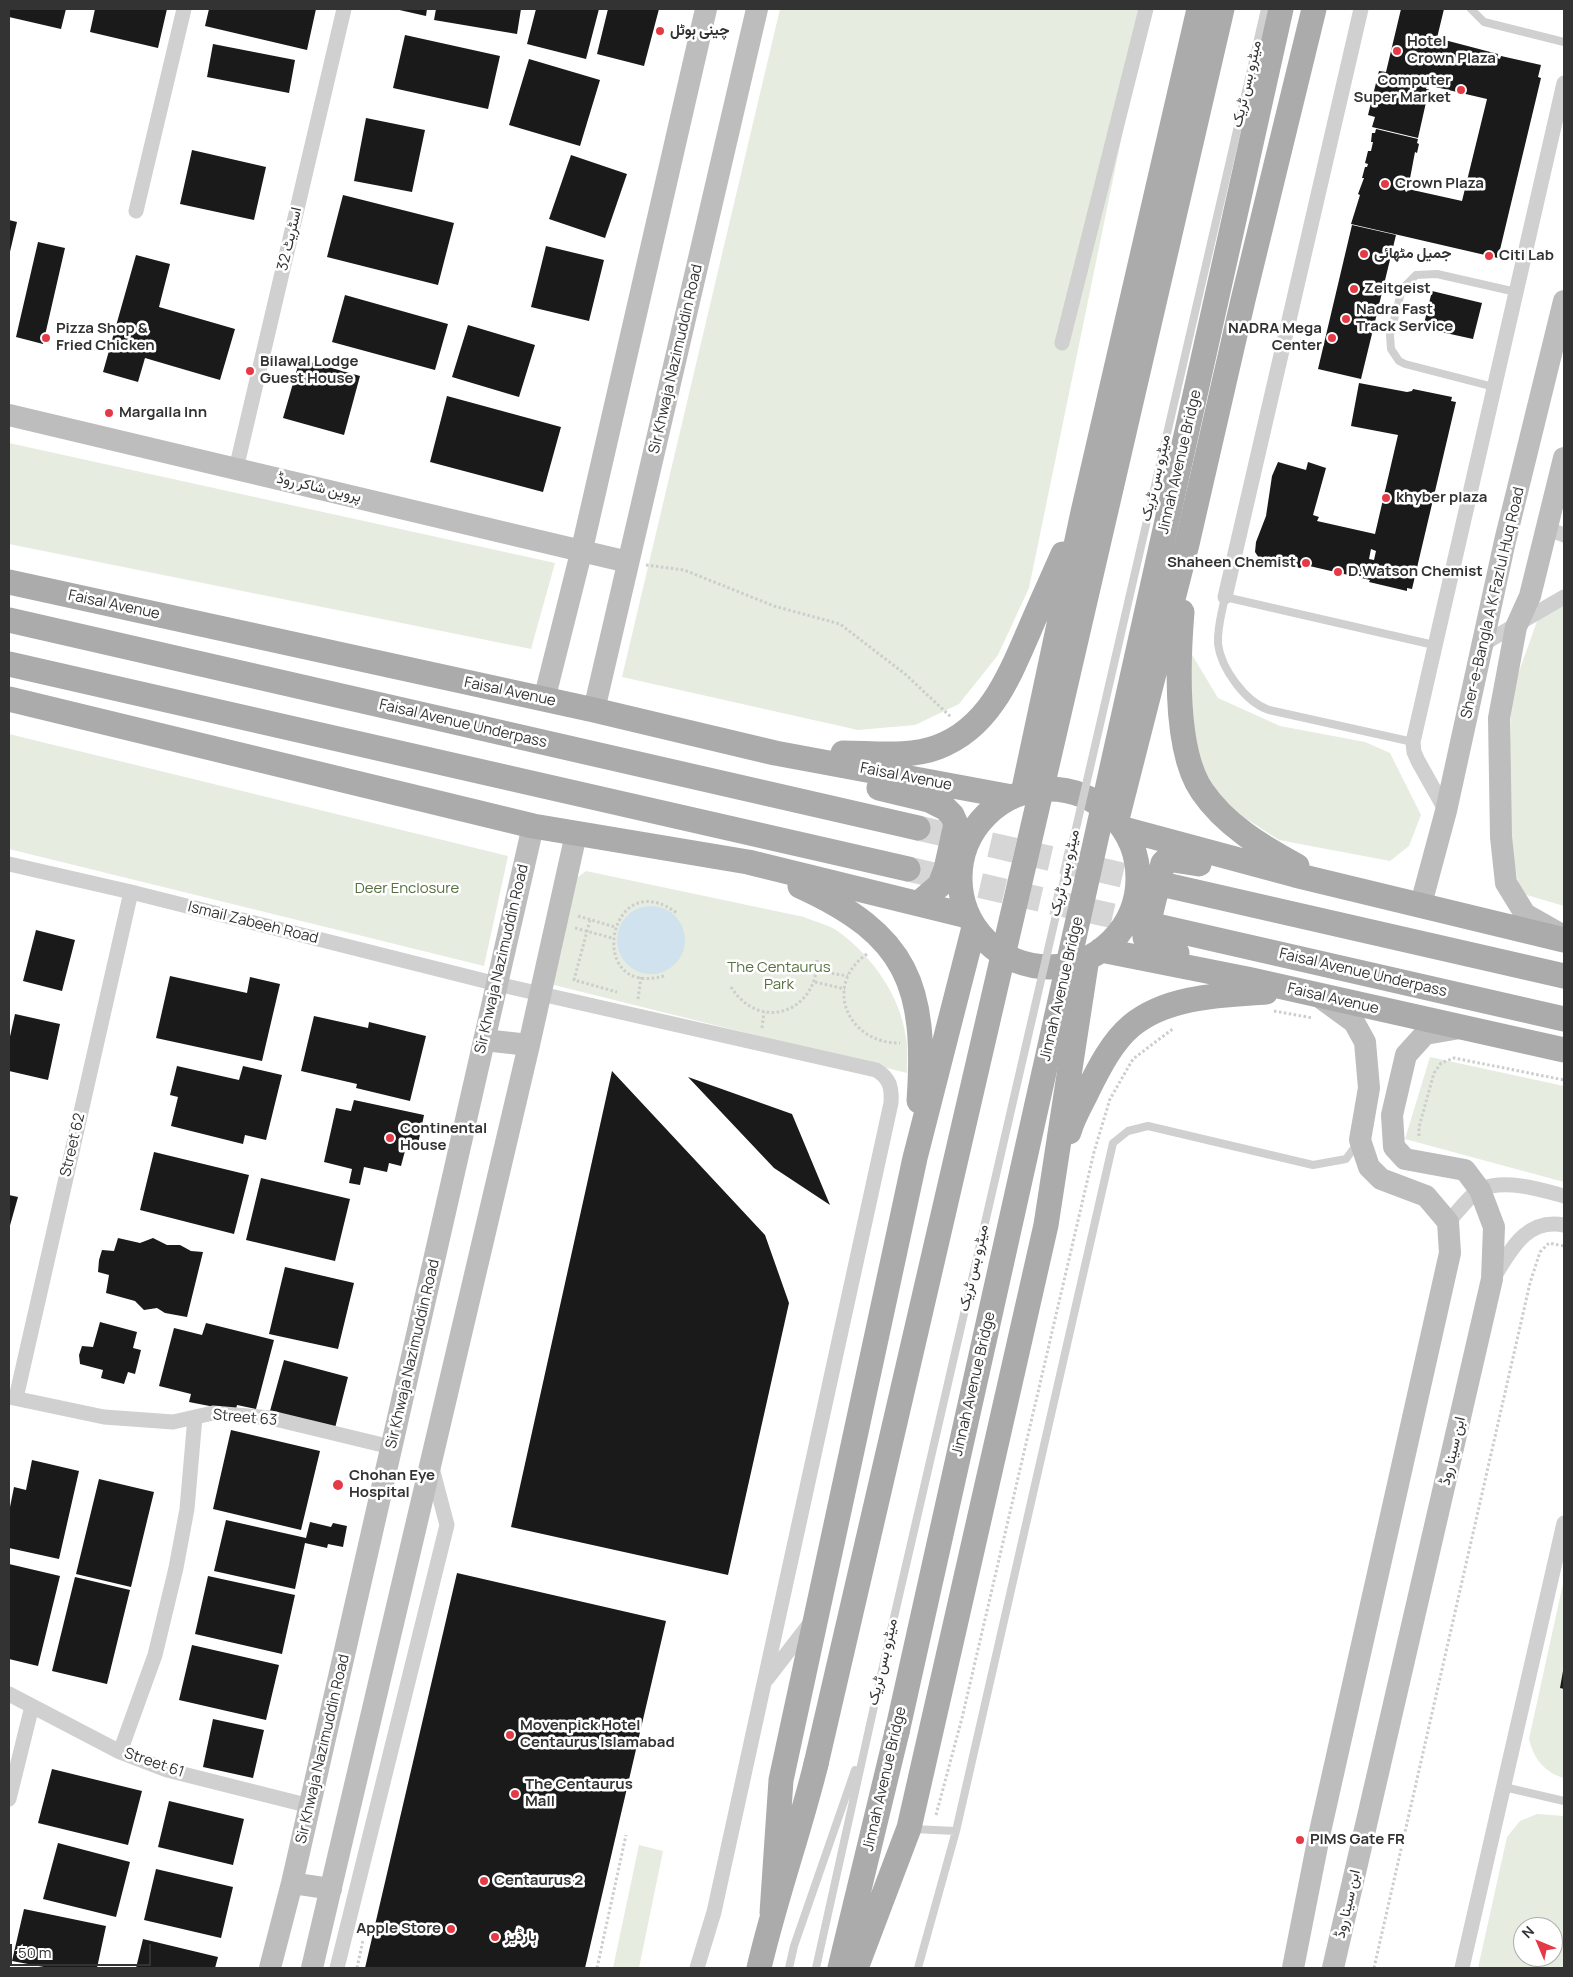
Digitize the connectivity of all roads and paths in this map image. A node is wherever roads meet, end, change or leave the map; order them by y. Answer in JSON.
{"nodes":[{"id":1,"x":184,"y":9,"type":"edge"},
{"id":2,"x":344,"y":9,"type":"edge"},
{"id":3,"x":706,"y":9,"type":"edge"},
{"id":4,"x":758,"y":9,"type":"edge"},
{"id":5,"x":1146,"y":9,"type":"edge"},
{"id":6,"x":1199,"y":9,"type":"edge"},
{"id":7,"x":1222,"y":9,"type":"edge"},
{"id":8,"x":1265,"y":9,"type":"edge"},
{"id":9,"x":1281,"y":9,"type":"edge"},
{"id":10,"x":1314,"y":9,"type":"edge"},
{"id":11,"x":1361,"y":9,"type":"edge"},
{"id":12,"x":1471,"y":9,"type":"edge"},
{"id":13,"x":1564,"y":42,"type":"edge"},
{"id":14,"x":1564,"y":83,"type":"edge"},
{"id":15,"x":136,"y":211,"type":"dead end"},
{"id":16,"x":1516,"y":292,"type":"junction"},
{"id":17,"x":1564,"y":301,"type":"edge"},
{"id":18,"x":1062,"y":343,"type":"dead end"},
{"id":19,"x":1494,"y":387,"type":"junction"},
{"id":20,"x":9,"y":415,"type":"edge"},
{"id":21,"x":1564,"y":458,"type":"edge"},
{"id":22,"x":236,"y":469,"type":"junction"},
{"id":23,"x":1082,"y":512,"type":"junction"},
{"id":24,"x":1556,"y":532,"type":"edge"},
{"id":25,"x":1187,"y":544,"type":"junction"},
{"id":26,"x":582,"y":549,"type":"junction"},
{"id":27,"x":628,"y":562,"type":"junction"},
{"id":28,"x":9,"y":582,"type":"edge"},
{"id":29,"x":1225,"y":597,"type":"junction"},
{"id":30,"x":1564,"y":597,"type":"edge"},
{"id":31,"x":9,"y":620,"type":"edge"},
{"id":32,"x":1516,"y":627,"type":"junction"},
{"id":33,"x":1483,"y":644,"type":"junction"},
{"id":34,"x":1434,"y":645,"type":"junction"},
{"id":35,"x":9,"y":664,"type":"edge"},
{"id":36,"x":9,"y":699,"type":"edge"},
{"id":37,"x":544,"y":700,"type":"junction"},
{"id":38,"x":594,"y":710,"type":"junction"},
{"id":39,"x":973,"y":725,"type":"junction"},
{"id":40,"x":1413,"y":742,"type":"junction"},
{"id":41,"x":775,"y":753,"type":"junction"},
{"id":42,"x":1017,"y":795,"type":"junction"},
{"id":43,"x":1446,"y":811,"type":"junction"},
{"id":44,"x":1120,"y":824,"type":"junction"},
{"id":45,"x":533,"y":826,"type":"junction"},
{"id":46,"x":918,"y":828,"type":"tunnel mouth"},
{"id":47,"x":576,"y":834,"type":"junction"},
{"id":48,"x":748,"y":862,"type":"junction"},
{"id":49,"x":9,"y":864,"type":"edge"},
{"id":50,"x":908,"y":869,"type":"tunnel mouth"},
{"id":51,"x":1295,"y":875,"type":"junction"},
{"id":52,"x":1326,"y":882,"type":"junction"},
{"id":53,"x":1170,"y":886,"type":"tunnel mouth"},
{"id":54,"x":131,"y":892,"type":"junction"},
{"id":55,"x":919,"y":903,"type":"junction"},
{"id":56,"x":1421,"y":904,"type":"junction"},
{"id":57,"x":678,"y":914,"type":"dead end"},
{"id":58,"x":557,"y":917,"type":"junction"},
{"id":59,"x":590,"y":920,"type":"junction"},
{"id":60,"x":971,"y":921,"type":"junction"},
{"id":61,"x":615,"y":927,"type":"junction"},
{"id":62,"x":1161,"y":927,"type":"tunnel mouth"},
{"id":63,"x":587,"y":931,"type":"junction"},
{"id":64,"x":612,"y":938,"type":"junction"},
{"id":65,"x":1564,"y":938,"type":"edge"},
{"id":66,"x":888,"y":946,"type":"junction"},
{"id":67,"x":1094,"y":954,"type":"junction"},
{"id":68,"x":817,"y":958,"type":"dead end"},
{"id":69,"x":817,"y":970,"type":"junction"},
{"id":70,"x":664,"y":976,"type":"dead end"},
{"id":71,"x":848,"y":976,"type":"junction"},
{"id":72,"x":1564,"y":976,"type":"edge"},
{"id":73,"x":641,"y":978,"type":"junction"},
{"id":74,"x":1246,"y":979,"type":"junction"},
{"id":75,"x":815,"y":982,"type":"junction"},
{"id":76,"x":497,"y":984,"type":"junction"},
{"id":77,"x":731,"y":987,"type":"dead end"},
{"id":78,"x":844,"y":989,"type":"junction"},
{"id":79,"x":540,"y":992,"type":"junction"},
{"id":80,"x":620,"y":993,"type":"dead end"},
{"id":81,"x":1305,"y":993,"type":"junction"},
{"id":82,"x":629,"y":995,"type":"dead end"},
{"id":83,"x":638,"y":998,"type":"junction"},
{"id":84,"x":647,"y":1000,"type":"dead end"},
{"id":85,"x":634,"y":1014,"type":"junction"},
{"id":86,"x":1564,"y":1019,"type":"edge"},
{"id":87,"x":752,"y":1024,"type":"dead end"},
{"id":88,"x":1463,"y":1027,"type":"junction"},
{"id":89,"x":772,"y":1028,"type":"dead end"},
{"id":90,"x":920,"y":1034,"type":"junction"},
{"id":91,"x":484,"y":1040,"type":"junction"},
{"id":92,"x":529,"y":1045,"type":"junction"},
{"id":93,"x":1564,"y":1050,"type":"edge"},
{"id":94,"x":1564,"y":1080,"type":"edge"},
{"id":95,"x":1369,"y":1088,"type":"junction"},
{"id":96,"x":1398,"y":1090,"type":"junction"},
{"id":97,"x":1419,"y":1136,"type":"dead end"},
{"id":98,"x":1360,"y":1140,"type":"junction"},
{"id":99,"x":915,"y":1158,"type":"junction"},
{"id":100,"x":1480,"y":1190,"type":"junction"},
{"id":101,"x":1564,"y":1196,"type":"edge"},
{"id":102,"x":1448,"y":1222,"type":"junction"},
{"id":103,"x":1564,"y":1225,"type":"edge"},
{"id":104,"x":1046,"y":1226,"type":"junction"},
{"id":105,"x":1564,"y":1246,"type":"edge"},
{"id":106,"x":1492,"y":1279,"type":"junction"},
{"id":107,"x":12,"y":1397,"type":"edge"},
{"id":108,"x":195,"y":1417,"type":"junction"},
{"id":109,"x":392,"y":1447,"type":"junction"},
{"id":110,"x":431,"y":1464,"type":"junction"},
{"id":111,"x":1564,"y":1523,"type":"edge"},
{"id":112,"x":819,"y":1611,"type":"junction"},
{"id":113,"x":765,"y":1682,"type":"junction"},
{"id":114,"x":9,"y":1694,"type":"edge"},
{"id":115,"x":32,"y":1706,"type":"junction"},
{"id":116,"x":866,"y":1737,"type":"junction"},
{"id":117,"x":120,"y":1752,"type":"junction"},
{"id":118,"x":1504,"y":1787,"type":"junction"},
{"id":119,"x":9,"y":1799,"type":"edge"},
{"id":120,"x":1564,"y":1801,"type":"edge"},
{"id":121,"x":310,"y":1806,"type":"junction"},
{"id":122,"x":909,"y":1828,"type":"junction"},
{"id":123,"x":956,"y":1831,"type":"junction"},
{"id":124,"x":626,"y":1835,"type":"dead end"},
{"id":125,"x":292,"y":1883,"type":"junction"},
{"id":126,"x":331,"y":1888,"type":"junction"},
{"id":127,"x":772,"y":1913,"type":"junction"},
{"id":128,"x":270,"y":1968,"type":"edge"},
{"id":129,"x":312,"y":1968,"type":"edge"},
{"id":130,"x":337,"y":1968,"type":"edge"},
{"id":131,"x":597,"y":1968,"type":"edge"},
{"id":132,"x":696,"y":1968,"type":"edge"},
{"id":133,"x":759,"y":1968,"type":"edge"},
{"id":134,"x":789,"y":1968,"type":"edge"},
{"id":135,"x":816,"y":1968,"type":"edge"},
{"id":136,"x":840,"y":1968,"type":"edge"},
{"id":137,"x":856,"y":1968,"type":"edge"},
{"id":138,"x":918,"y":1968,"type":"edge"},
{"id":139,"x":1293,"y":1968,"type":"edge"},
{"id":140,"x":1333,"y":1968,"type":"edge"},
{"id":141,"x":1374,"y":1968,"type":"edge"},
{"id":142,"x":1462,"y":1968,"type":"edge"}],
"edges":[{"from":1,"to":15,"type":"street"},
{"from":2,"to":22,"type":"street","name":"اسٹریٹ 32"},
{"from":3,"to":26,"type":"main road"},
{"from":4,"to":27,"type":"main road","name":"Sir Khwaja Nazimuddin Road"},
{"from":5,"to":18,"type":"street"},
{"from":6,"to":23,"type":"main road"},
{"from":7,"to":127,"type":"main road","bridge":true},
{"from":8,"to":116,"type":"lane","name":"میٹرو بس ٹریک","bridge":true},
{"from":9,"to":136,"type":"main road","name":"Jinnah Avenue Bridge","bridge":true},
{"from":10,"to":25,"type":"main road"},
{"from":11,"to":29,"type":"street"},
{"from":12,"to":13,"type":"lane"},
{"from":14,"to":16,"type":"street"},
{"from":16,"to":19,"type":"street"},
{"from":16,"to":19,"type":"lane"},
{"from":17,"to":33,"type":"main road","name":"Sher-e-Bangla A K Fazlul Huq Road"},
{"from":19,"to":34,"type":"street"},
{"from":20,"to":22,"type":"main road","name":"پروین شاکر روڈ"},
{"from":21,"to":24,"type":"main road","name":"Sher-e-Bangla A K Fazlul Huq Road"},
{"from":22,"to":26,"type":"main road","name":"پروین شاکر روڈ"},
{"from":23,"to":39,"type":"main road"},
{"from":23,"to":42,"type":"main road"},
{"from":24,"to":32,"type":"main road","name":"Sher-e-Bangla A K Fazlul Huq Road"},
{"from":25,"to":44,"type":"main road"},
{"from":25,"to":52,"type":"main road"},
{"from":26,"to":27,"type":"main road","name":"پروین شاکر روڈ"},
{"from":26,"to":37,"type":"main road"},
{"from":27,"to":38,"type":"main road","name":"Sir Khwaja Nazimuddin Road"},
{"from":27,"to":39,"type":"path"},
{"from":28,"to":37,"type":"main road","name":"Faisal Avenue"},
{"from":29,"to":34,"type":"lane"},
{"from":29,"to":40,"type":"lane"},
{"from":30,"to":32,"type":"street"},
{"from":31,"to":46,"type":"main road","name":"Faisal Avenue Underpass"},
{"from":32,"to":33,"type":"street"},
{"from":32,"to":65,"type":"main road","name":"Sher-e-Bangla A K Fazlul Huq Road"},
{"from":33,"to":43,"type":"main road","name":"Sher-e-Bangla A K Fazlul Huq Road"},
{"from":34,"to":40,"type":"street"},
{"from":35,"to":50,"type":"main road"},
{"from":36,"to":45,"type":"main road"},
{"from":37,"to":38,"type":"main road","name":"Faisal Avenue"},
{"from":38,"to":41,"type":"main road","name":"Faisal Avenue"},
{"from":39,"to":41,"type":"main road"},
{"from":40,"to":43,"type":"street"},
{"from":41,"to":42,"type":"main road","name":"Faisal Avenue"},
{"from":41,"to":55,"type":"main road"},
{"from":42,"to":44,"type":"main road"},
{"from":42,"to":60,"type":"main road"},
{"from":43,"to":56,"type":"main road","name":"Sher-e-Bangla A K Fazlul Huq Road"},
{"from":44,"to":51,"type":"main road"},
{"from":44,"to":67,"type":"main road"},
{"from":45,"to":47,"type":"main road"},
{"from":45,"to":76,"type":"main road","name":"Sir Khwaja Nazimuddin Road"},
{"from":47,"to":48,"type":"main road"},
{"from":47,"to":58,"type":"main road"},
{"from":48,"to":55,"type":"main road"},
{"from":48,"to":66,"type":"main road"},
{"from":49,"to":54,"type":"street","name":"Ismail Zabeeh Road"},
{"from":51,"to":52,"type":"main road"},
{"from":51,"to":74,"type":"main road"},
{"from":52,"to":56,"type":"main road"},
{"from":53,"to":72,"type":"main road"},
{"from":54,"to":76,"type":"street","name":"Ismail Zabeeh Road"},
{"from":54,"to":107,"type":"street","name":"Street 62"},
{"from":55,"to":60,"type":"main road"},
{"from":56,"to":65,"type":"main road"},
{"from":57,"to":61,"type":"path"},
{"from":58,"to":59,"type":"path"},
{"from":58,"to":63,"type":"path"},
{"from":58,"to":79,"type":"main road"},
{"from":59,"to":61,"type":"path"},
{"from":59,"to":63,"type":"path"},
{"from":60,"to":67,"type":"main road"},
{"from":60,"to":99,"type":"main road"},
{"from":61,"to":64,"type":"path"},
{"from":62,"to":86,"type":"main road","name":"Faisal Avenue Underpass"},
{"from":63,"to":64,"type":"path"},
{"from":63,"to":80,"type":"path"},
{"from":64,"to":73,"type":"path"},
{"from":66,"to":71,"type":"path"},
{"from":66,"to":90,"type":"main road"},
{"from":67,"to":74,"type":"main road","name":"Faisal Avenue"},
{"from":67,"to":104,"type":"main road"},
{"from":68,"to":69,"type":"path"},
{"from":69,"to":71,"type":"path"},
{"from":69,"to":75,"type":"path"},
{"from":70,"to":73,"type":"path"},
{"from":71,"to":78,"type":"path"},
{"from":73,"to":83,"type":"path"},
{"from":74,"to":81,"type":"main road","name":"Faisal Avenue"},
{"from":75,"to":77,"type":"path"},
{"from":75,"to":78,"type":"path"},
{"from":76,"to":79,"type":"street","name":"Ismail Zabeeh Road"},
{"from":76,"to":91,"type":"main road","name":"Sir Khwaja Nazimuddin Road"},
{"from":78,"to":90,"type":"path"},
{"from":79,"to":85,"type":"street","name":"Ismail Zabeeh Road"},
{"from":79,"to":92,"type":"main road"},
{"from":81,"to":88,"type":"main road","name":"Faisal Avenue"},
{"from":81,"to":95,"type":"main road"},
{"from":81,"to":104,"type":"main road"},
{"from":82,"to":83,"type":"path"},
{"from":83,"to":84,"type":"path"},
{"from":83,"to":85,"type":"path"},
{"from":85,"to":113,"type":"street","name":"Ismail Zabeeh Road"},
{"from":87,"to":89,"type":"path"},
{"from":88,"to":93,"type":"main road","name":"Faisal Avenue"},
{"from":88,"to":96,"type":"main road","name":"ابن سینا روڈ"},
{"from":90,"to":99,"type":"main road"},
{"from":91,"to":92,"type":"main road"},
{"from":91,"to":109,"type":"main road","name":"Sir Khwaja Nazimuddin Road"},
{"from":92,"to":110,"type":"main road"},
{"from":94,"to":97,"type":"path"},
{"from":95,"to":96,"type":"main road"},
{"from":95,"to":98,"type":"main road"},
{"from":96,"to":100,"type":"main road","name":"ابن سینا روڈ"},
{"from":98,"to":102,"type":"main road"},
{"from":98,"to":123,"type":"lane"},
{"from":99,"to":112,"type":"main road"},
{"from":100,"to":101,"type":"street"},
{"from":100,"to":102,"type":"street"},
{"from":100,"to":106,"type":"main road","name":"ابن سینا روڈ"},
{"from":102,"to":139,"type":"main road"},
{"from":103,"to":106,"type":"street"},
{"from":104,"to":122,"type":"main road"},
{"from":105,"to":141,"type":"path"},
{"from":106,"to":140,"type":"main road","name":"ابن سینا روڈ"},
{"from":107,"to":108,"type":"street","name":"Street 63"},
{"from":108,"to":109,"type":"street","name":"Street 63"},
{"from":108,"to":117,"type":"street"},
{"from":109,"to":121,"type":"main road","name":"Sir Khwaja Nazimuddin Road"},
{"from":110,"to":126,"type":"main road"},
{"from":110,"to":130,"type":"street"},
{"from":111,"to":118,"type":"street"},
{"from":112,"to":113,"type":"street"},
{"from":112,"to":127,"type":"main road"},
{"from":113,"to":132,"type":"street"},
{"from":114,"to":115,"type":"street","name":"Street 61"},
{"from":115,"to":117,"type":"street","name":"Street 61"},
{"from":115,"to":119,"type":"street"},
{"from":116,"to":134,"type":"lane","name":"میٹرو بس ٹریک"},
{"from":116,"to":135,"type":"lane","name":"میٹرو بس ٹریک"},
{"from":117,"to":121,"type":"street","name":"Street 61"},
{"from":118,"to":120,"type":"lane"},
{"from":118,"to":142,"type":"street"},
{"from":121,"to":125,"type":"main road","name":"Sir Khwaja Nazimuddin Road"},
{"from":122,"to":123,"type":"lane"},
{"from":122,"to":137,"type":"main road"},
{"from":123,"to":138,"type":"lane"},
{"from":124,"to":131,"type":"path"},
{"from":125,"to":126,"type":"main road"},
{"from":125,"to":128,"type":"main road","name":"Sir Khwaja Nazimuddin Road"},
{"from":126,"to":129,"type":"main road"},
{"from":127,"to":133,"type":"main road"}]}
